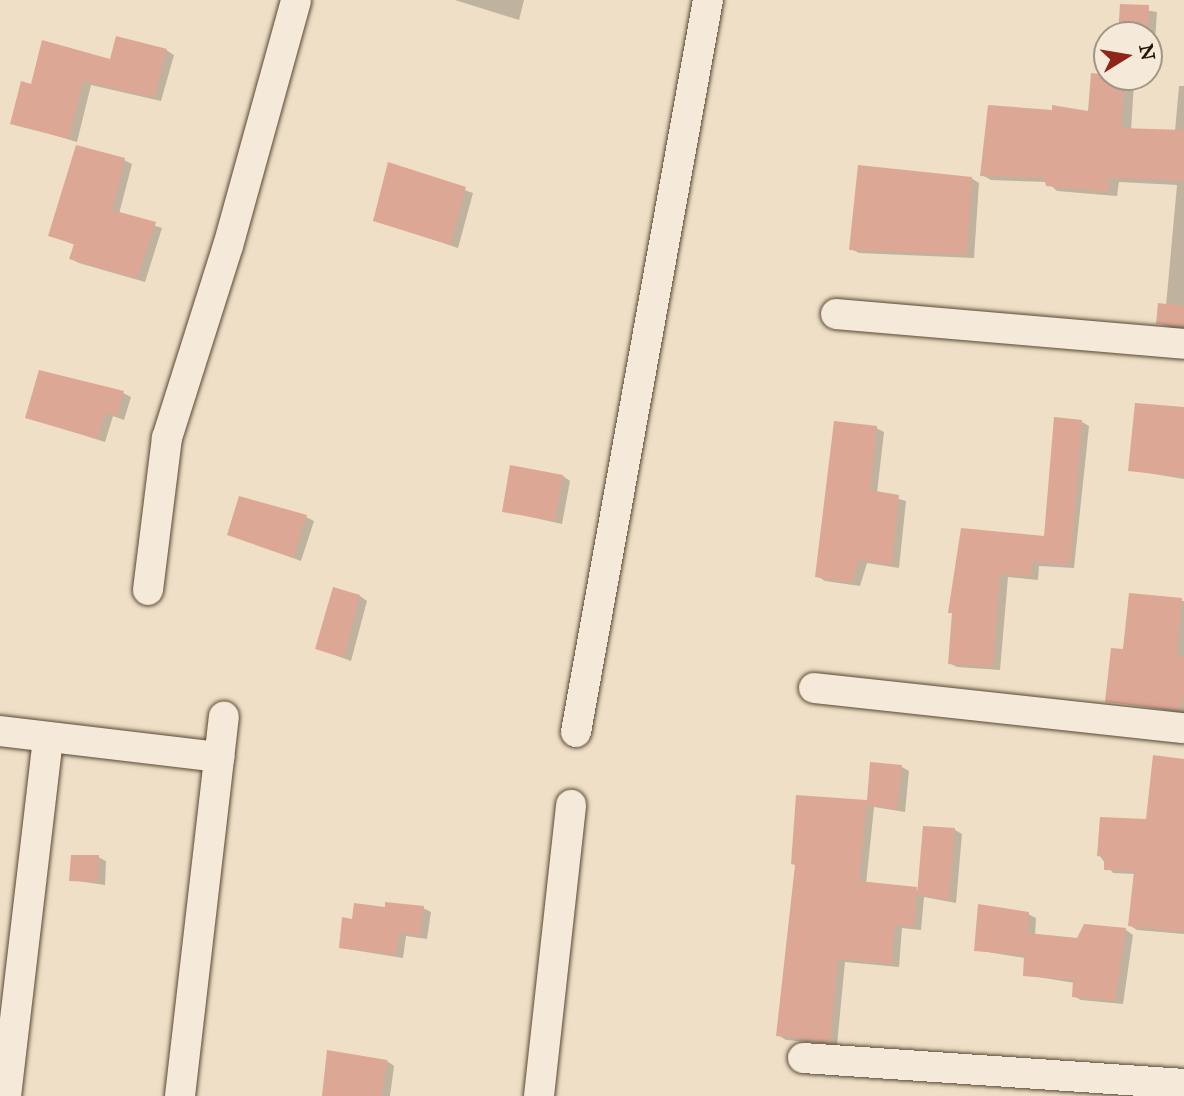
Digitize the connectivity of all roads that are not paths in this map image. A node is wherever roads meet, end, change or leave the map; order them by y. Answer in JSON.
{"nodes":[{"id":1,"x":296,"y":0,"type":"edge"},
{"id":2,"x":708,"y":0,"type":"edge"},
{"id":3,"x":836,"y":314,"type":"dead end"},
{"id":4,"x":1184,"y":344,"type":"edge"},
{"id":5,"x":148,"y":590,"type":"dead end"},
{"id":6,"x":814,"y":688,"type":"dead end"},
{"id":7,"x":224,"y":717,"type":"dead end"},
{"id":8,"x":1184,"y":728,"type":"edge"},
{"id":9,"x":0,"y":731,"type":"edge"},
{"id":10,"x":576,"y":732,"type":"dead end"},
{"id":11,"x":48,"y":737,"type":"junction"},
{"id":12,"x":219,"y":757,"type":"junction"},
{"id":13,"x":571,"y":805,"type":"dead end"},
{"id":14,"x":803,"y":1058,"type":"dead end"},
{"id":15,"x":1184,"y":1084,"type":"edge"},
{"id":16,"x":6,"y":1096,"type":"edge"},
{"id":17,"x":180,"y":1096,"type":"edge"},
{"id":18,"x":539,"y":1096,"type":"edge"}],
"edges":[{"from":1,"to":5,"type":"street"},
{"from":2,"to":10,"type":"street"},
{"from":3,"to":4,"type":"street"},
{"from":6,"to":8,"type":"street"},
{"from":7,"to":12,"type":"street"},
{"from":9,"to":11,"type":"street"},
{"from":11,"to":12,"type":"street"},
{"from":11,"to":16,"type":"street"},
{"from":12,"to":17,"type":"street"},
{"from":13,"to":18,"type":"street"},
{"from":14,"to":15,"type":"street"}]}
